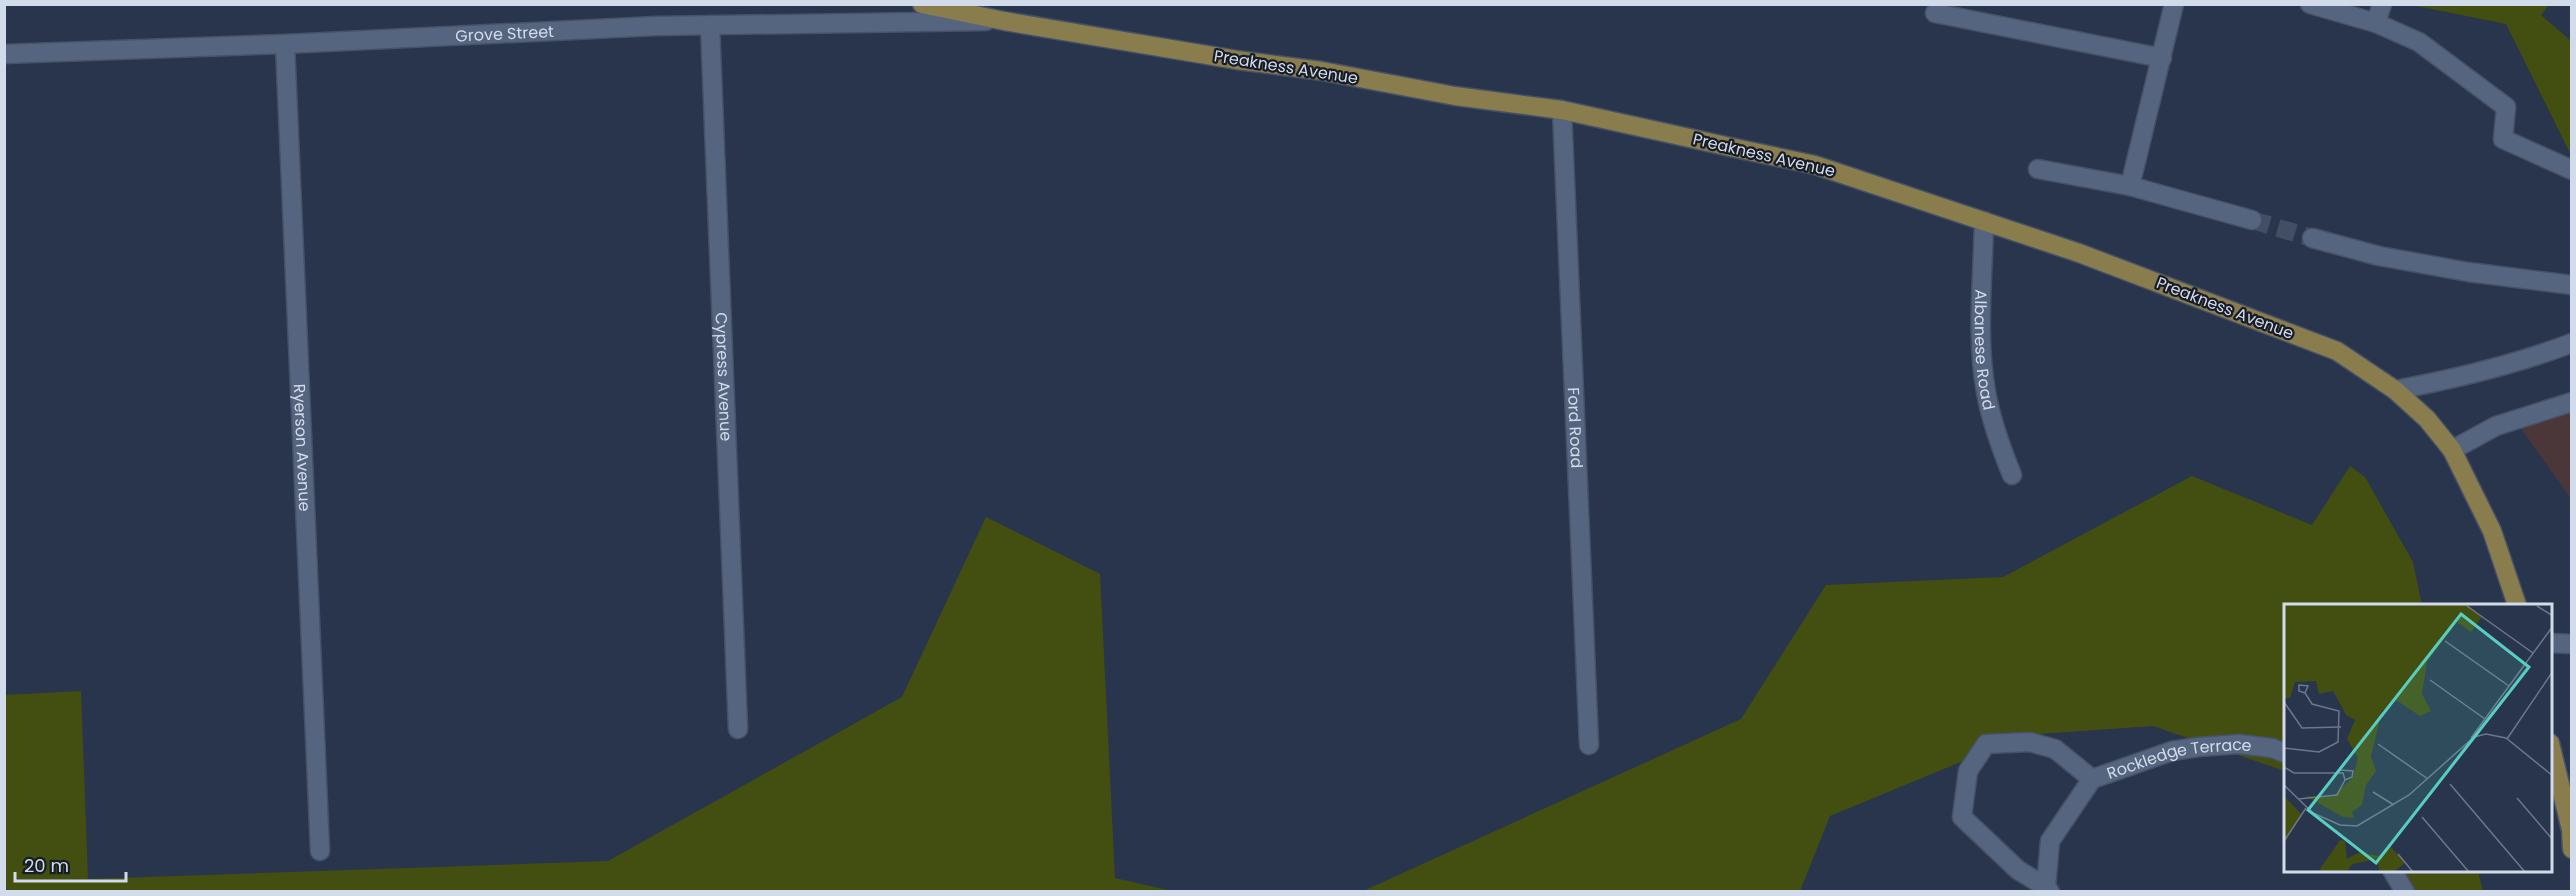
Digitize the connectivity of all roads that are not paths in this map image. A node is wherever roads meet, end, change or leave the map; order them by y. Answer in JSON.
{"nodes":[{"id":1,"x":922,"y":4,"type":"edge"},
{"id":2,"x":2174,"y":4,"type":"edge"},
{"id":3,"x":2310,"y":4,"type":"edge"},
{"id":4,"x":2382,"y":4,"type":"edge"},
{"id":5,"x":1935,"y":13,"type":"dead end"},
{"id":6,"x":1004,"y":21,"type":"junction"},
{"id":7,"x":2376,"y":23,"type":"junction"},
{"id":8,"x":710,"y":25,"type":"junction"},
{"id":9,"x":285,"y":44,"type":"junction"},
{"id":10,"x":4,"y":54,"type":"edge"},
{"id":11,"x":2162,"y":58,"type":"junction"},
{"id":12,"x":1562,"y":110,"type":"junction"},
{"id":13,"x":2038,"y":169,"type":"dead end"},
{"id":14,"x":2571,"y":170,"type":"edge"},
{"id":15,"x":2130,"y":186,"type":"junction"},
{"id":16,"x":2252,"y":220,"type":"tunnel mouth"},
{"id":17,"x":1984,"y":221,"type":"junction"},
{"id":18,"x":2312,"y":238,"type":"tunnel mouth"},
{"id":19,"x":2571,"y":285,"type":"edge"},
{"id":20,"x":2571,"y":343,"type":"edge"},
{"id":21,"x":2395,"y":390,"type":"junction"},
{"id":22,"x":2571,"y":402,"type":"edge"},
{"id":23,"x":2452,"y":450,"type":"junction"},
{"id":24,"x":2012,"y":475,"type":"dead end"},
{"id":25,"x":2517,"y":604,"type":"edge"},
{"id":26,"x":2552,"y":643,"type":"edge"},
{"id":27,"x":2571,"y":644,"type":"edge"},
{"id":28,"x":738,"y":729,"type":"dead end"},
{"id":29,"x":1589,"y":745,"type":"dead end"},
{"id":30,"x":2552,"y":751,"type":"edge"},
{"id":31,"x":2284,"y":753,"type":"edge"},
{"id":32,"x":2092,"y":779,"type":"junction"},
{"id":33,"x":2571,"y":849,"type":"edge"},
{"id":34,"x":320,"y":851,"type":"dead end"},
{"id":35,"x":2393,"y":872,"type":"edge"},
{"id":36,"x":2048,"y":889,"type":"edge"},
{"id":37,"x":2406,"y":891,"type":"edge"}],
"edges":[{"from":1,"to":6,"type":"main road","name":"Preakness Avenue"},
{"from":2,"to":11,"type":"street"},
{"from":3,"to":7,"type":"street"},
{"from":4,"to":7,"type":"street"},
{"from":5,"to":11,"type":"street"},
{"from":6,"to":8,"type":"street","name":"Grove Street"},
{"from":6,"to":12,"type":"main road","name":"Preakness Avenue"},
{"from":7,"to":14,"type":"street"},
{"from":8,"to":9,"type":"street","name":"Grove Street"},
{"from":8,"to":28,"type":"street","name":"Cypress Avenue"},
{"from":9,"to":10,"type":"street","name":"Grove Street"},
{"from":9,"to":34,"type":"street","name":"Ryerson Avenue"},
{"from":11,"to":15,"type":"street"},
{"from":12,"to":17,"type":"main road","name":"Preakness Avenue"},
{"from":12,"to":29,"type":"street","name":"Ford Road"},
{"from":13,"to":15,"type":"street"},
{"from":15,"to":16,"type":"street"},
{"from":17,"to":21,"type":"main road","name":"Preakness Avenue"},
{"from":17,"to":24,"type":"street","name":"Albanese Road"},
{"from":18,"to":19,"type":"street"},
{"from":20,"to":21,"type":"street"},
{"from":21,"to":23,"type":"main road","name":"Preakness Avenue"},
{"from":22,"to":23,"type":"street"},
{"from":23,"to":25,"type":"main road","name":"Preakness Avenue"},
{"from":26,"to":27,"type":"street"},
{"from":30,"to":33,"type":"main road"},
{"from":31,"to":32,"type":"street","name":"Rockledge Terrace"},
{"from":32,"to":36,"type":"street","name":"Rockledge Terrace"},
{"from":32,"to":36,"type":"street"},
{"from":35,"to":37,"type":"street"}]}
